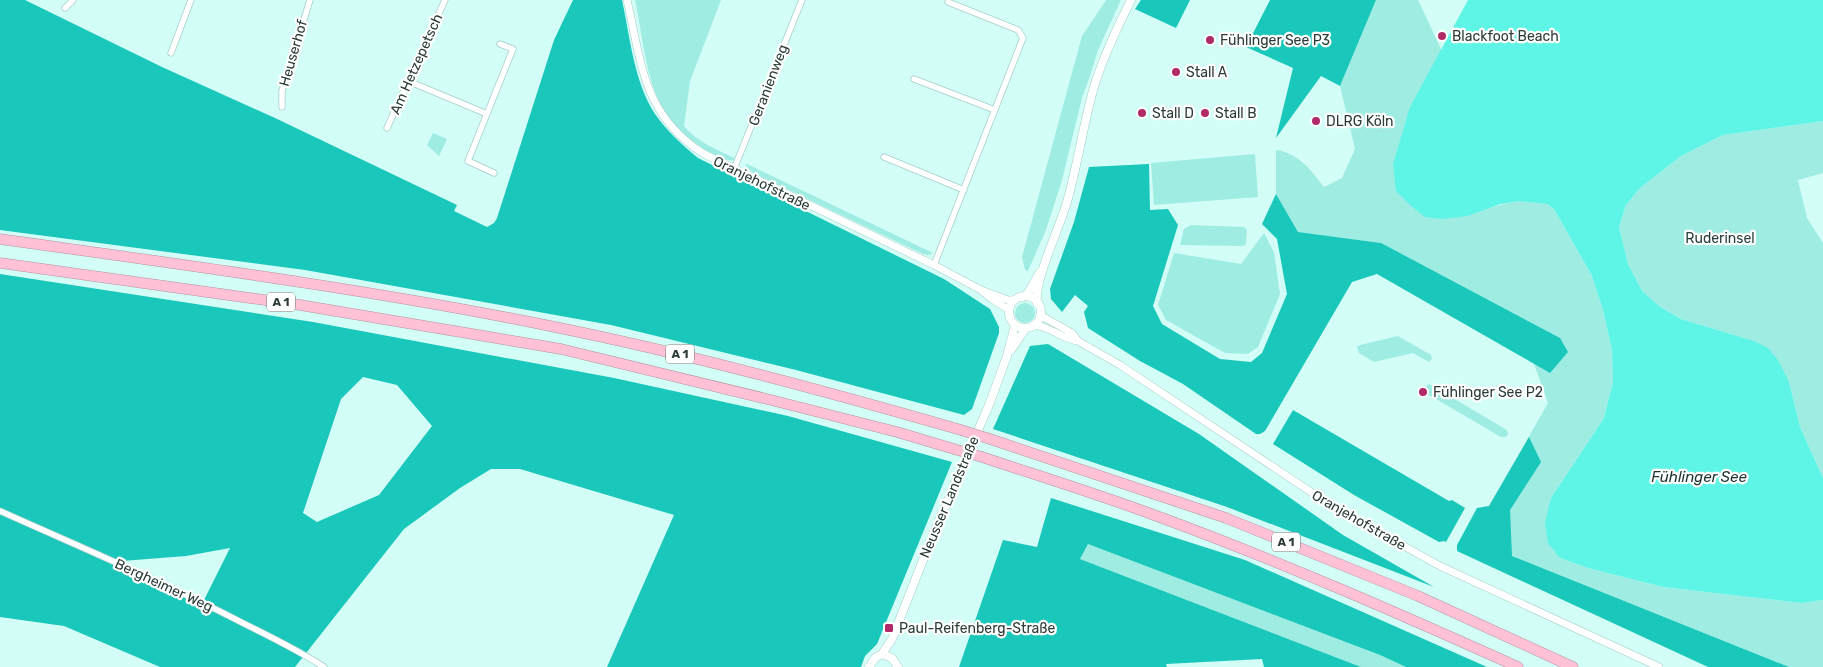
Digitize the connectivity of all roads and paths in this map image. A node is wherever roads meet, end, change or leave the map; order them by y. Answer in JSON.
{"nodes":[{"id":1,"x":73,"y":0,"type":"edge"},
{"id":2,"x":191,"y":0,"type":"edge"},
{"id":3,"x":310,"y":0,"type":"edge"},
{"id":4,"x":445,"y":0,"type":"edge"},
{"id":5,"x":628,"y":0,"type":"edge"},
{"id":6,"x":802,"y":0,"type":"edge"},
{"id":7,"x":1131,"y":0,"type":"edge"},
{"id":8,"x":948,"y":2,"type":"dead end"},
{"id":9,"x":65,"y":8,"type":"dead end"},
{"id":10,"x":500,"y":44,"type":"dead end"},
{"id":11,"x":171,"y":53,"type":"dead end"},
{"id":12,"x":914,"y":79,"type":"dead end"},
{"id":13,"x":408,"y":81,"type":"junction"},
{"id":14,"x":282,"y":107,"type":"dead end"},
{"id":15,"x":995,"y":110,"type":"junction"},
{"id":16,"x":487,"y":114,"type":"junction"},
{"id":17,"x":387,"y":128,"type":"dead end"},
{"id":18,"x":884,"y":157,"type":"dead end"},
{"id":19,"x":734,"y":169,"type":"junction"},
{"id":20,"x":494,"y":173,"type":"dead end"},
{"id":21,"x":964,"y":190,"type":"junction"},
{"id":22,"x":0,"y":239,"type":"edge"},
{"id":23,"x":0,"y":264,"type":"edge"},
{"id":24,"x":1044,"y":264,"type":"junction"},
{"id":25,"x":934,"y":266,"type":"junction"},
{"id":26,"x":981,"y":290,"type":"junction"},
{"id":27,"x":1019,"y":298,"type":"junction"},
{"id":28,"x":1038,"y":303,"type":"junction"},
{"id":29,"x":1009,"y":310,"type":"junction"},
{"id":30,"x":1040,"y":315,"type":"junction"},
{"id":31,"x":1015,"y":325,"type":"junction"},
{"id":32,"x":1030,"y":327,"type":"junction"},
{"id":33,"x":1078,"y":340,"type":"junction"},
{"id":34,"x":1007,"y":356,"type":"junction"},
{"id":35,"x":0,"y":511,"type":"edge"},
{"id":36,"x":892,"y":639,"type":"junction"},
{"id":37,"x":882,"y":654,"type":"junction"},
{"id":38,"x":892,"y":658,"type":"junction"},
{"id":39,"x":324,"y":667,"type":"edge"},
{"id":40,"x":869,"y":667,"type":"edge"},
{"id":41,"x":898,"y":667,"type":"edge"},
{"id":42,"x":1518,"y":667,"type":"edge"},
{"id":43,"x":1573,"y":667,"type":"edge"},
{"id":44,"x":1658,"y":667,"type":"edge"}],
"edges":[{"from":1,"to":9,"type":"street"},
{"from":2,"to":11,"type":"street"},
{"from":3,"to":14,"type":"street","name":"Heuserhof"},
{"from":4,"to":13,"type":"street","name":"Am Hetzepetsch"},
{"from":5,"to":19,"type":"street","name":"Oranjehofstraße"},
{"from":6,"to":19,"type":"street","name":"Geranienweg"},
{"from":7,"to":24,"type":"main road"},
{"from":8,"to":15,"type":"street"},
{"from":10,"to":16,"type":"street"},
{"from":12,"to":15,"type":"street"},
{"from":13,"to":16,"type":"street"},
{"from":13,"to":17,"type":"street","name":"Am Hetzepetsch"},
{"from":15,"to":21,"type":"street"},
{"from":16,"to":20,"type":"street"},
{"from":18,"to":21,"type":"street"},
{"from":19,"to":25,"type":"street","name":"Oranjehofstraße"},
{"from":21,"to":25,"type":"street"},
{"from":22,"to":43,"type":"highway","number":"A 1","bridge":true},
{"from":23,"to":42,"type":"highway","number":"A 1","bridge":true},
{"from":24,"to":27,"type":"main road"},
{"from":24,"to":28,"type":"main road"},
{"from":25,"to":26,"type":"street","name":"Oranjehofstraße"},
{"from":26,"to":27,"type":"street","name":"Oranjehofstraße"},
{"from":26,"to":29,"type":"street","name":"Oranjehofstraße"},
{"from":27,"to":28,"type":"main road"},
{"from":27,"to":29,"type":"main road"},
{"from":28,"to":30,"type":"main road"},
{"from":29,"to":31,"type":"main road"},
{"from":30,"to":32,"type":"main road"},
{"from":30,"to":33,"type":"street","name":"Oranjehofstraße"},
{"from":31,"to":32,"type":"main road"},
{"from":31,"to":34,"type":"main road","name":"Neusser Landstraße"},
{"from":32,"to":33,"type":"street","name":"Oranjehofstraße"},
{"from":32,"to":34,"type":"main road","name":"Neusser Landstraße"},
{"from":33,"to":44,"type":"street","name":"Oranjehofstraße"},
{"from":34,"to":36,"type":"main road","name":"Neusser Landstraße"},
{"from":35,"to":39,"type":"street","name":"Bergheimer Weg"},
{"from":36,"to":37,"type":"main road","name":"Neusser Landstraße"},
{"from":36,"to":38,"type":"main road","name":"Neusser Landstraße"},
{"from":37,"to":38,"type":"main road"},
{"from":37,"to":40,"type":"main road","name":"Neusser Landstraße"},
{"from":38,"to":41,"type":"main road"}]}
